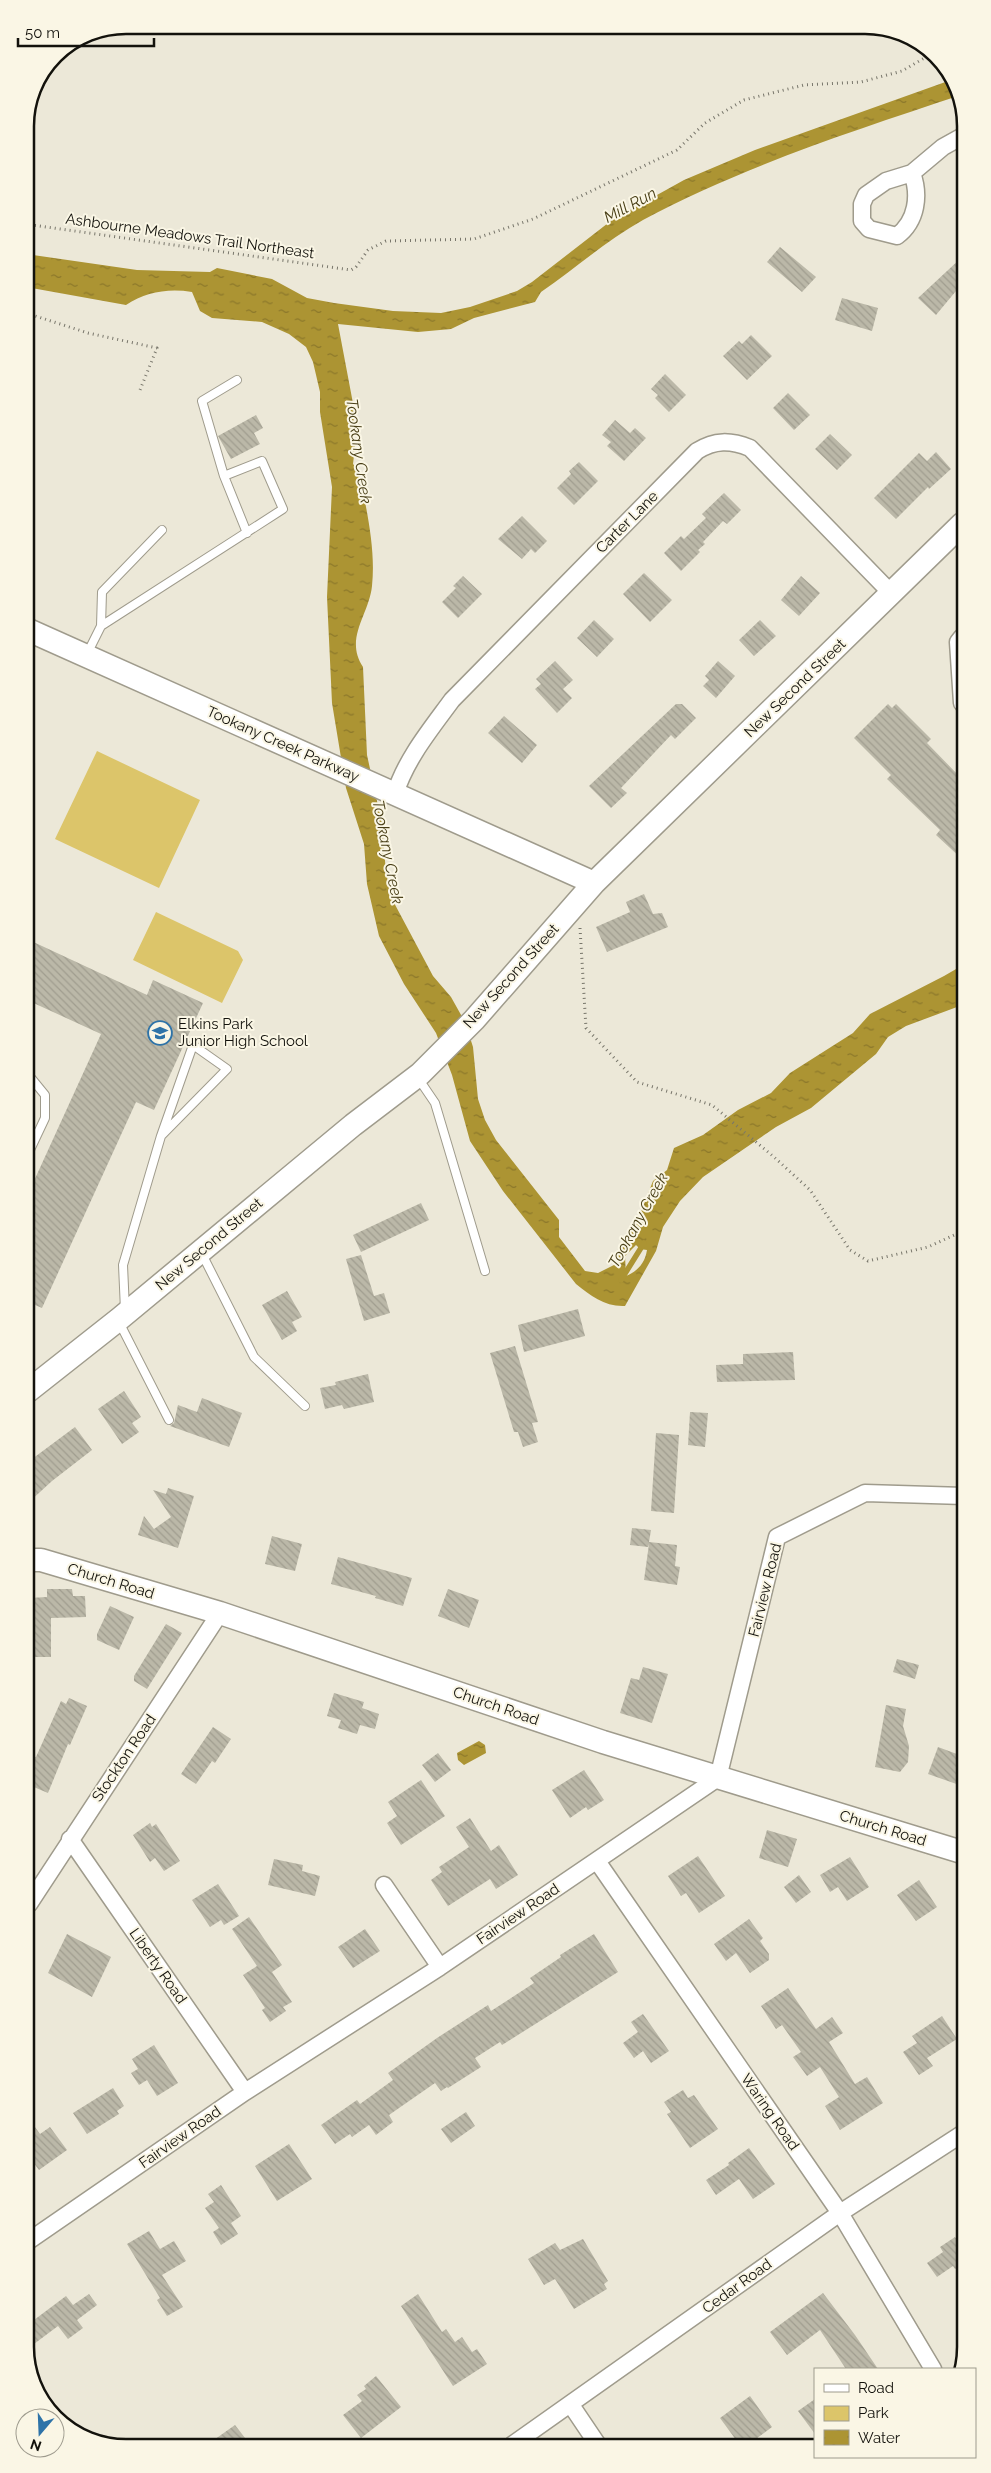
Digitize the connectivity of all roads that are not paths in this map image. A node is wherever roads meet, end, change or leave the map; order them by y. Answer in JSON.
{"nodes":[{"id":1,"x":957,"y":139,"type":"edge"},
{"id":2,"x":912,"y":173,"type":"dead end"},
{"id":3,"x":237,"y":380,"type":"dead end"},
{"id":4,"x":224,"y":476,"type":"junction"},
{"id":5,"x":957,"y":529,"type":"edge"},
{"id":6,"x":162,"y":530,"type":"dead end"},
{"id":7,"x":247,"y":533,"type":"junction"},
{"id":8,"x":892,"y":594,"type":"junction"},
{"id":9,"x":101,"y":626,"type":"junction"},
{"id":10,"x":34,"y":632,"type":"edge"},
{"id":11,"x":86,"y":655,"type":"junction"},
{"id":12,"x":389,"y":792,"type":"junction"},
{"id":13,"x":594,"y":883,"type":"junction"},
{"id":14,"x":418,"y":1076,"type":"junction"},
{"id":15,"x":34,"y":1082,"type":"edge"},
{"id":16,"x":161,"y":1136,"type":"junction"},
{"id":17,"x":34,"y":1141,"type":"edge"},
{"id":18,"x":201,"y":1252,"type":"junction"},
{"id":19,"x":485,"y":1271,"type":"dead end"},
{"id":20,"x":122,"y":1317,"type":"junction"},
{"id":21,"x":34,"y":1386,"type":"edge"},
{"id":22,"x":305,"y":1406,"type":"dead end"},
{"id":23,"x":170,"y":1420,"type":"dead end"},
{"id":24,"x":957,"y":1496,"type":"edge"},
{"id":25,"x":34,"y":1560,"type":"edge"},
{"id":26,"x":220,"y":1613,"type":"junction"},
{"id":27,"x":718,"y":1778,"type":"junction"},
{"id":28,"x":70,"y":1839,"type":"junction"},
{"id":29,"x":957,"y":1851,"type":"edge"},
{"id":30,"x":597,"y":1861,"type":"junction"},
{"id":31,"x":384,"y":1885,"type":"dead end"},
{"id":32,"x":34,"y":1896,"type":"edge"},
{"id":33,"x":440,"y":1967,"type":"junction"},
{"id":34,"x":245,"y":2092,"type":"junction"},
{"id":35,"x":957,"y":2138,"type":"edge"},
{"id":36,"x":840,"y":2213,"type":"junction"},
{"id":37,"x":34,"y":2237,"type":"edge"},
{"id":38,"x":932,"y":2368,"type":"edge"},
{"id":39,"x":571,"y":2406,"type":"junction"},
{"id":40,"x":521,"y":2439,"type":"edge"},
{"id":41,"x":594,"y":2439,"type":"edge"}],
"edges":[{"from":1,"to":2,"type":"street"},
{"from":3,"to":4,"type":"lane"},
{"from":4,"to":7,"type":"lane"},
{"from":4,"to":7,"type":"lane"},
{"from":5,"to":8,"type":"street","name":"New Second Street"},
{"from":6,"to":9,"type":"lane"},
{"from":7,"to":9,"type":"lane"},
{"from":8,"to":12,"type":"street","name":"Carter Lane"},
{"from":8,"to":13,"type":"street","name":"New Second Street"},
{"from":9,"to":11,"type":"lane"},
{"from":10,"to":11,"type":"street","name":"Tookany Creek Parkway"},
{"from":11,"to":12,"type":"street","name":"Tookany Creek Parkway"},
{"from":12,"to":13,"type":"street","name":"Tookany Creek Parkway"},
{"from":13,"to":14,"type":"street","name":"New Second Street"},
{"from":14,"to":18,"type":"street","name":"New Second Street"},
{"from":14,"to":19,"type":"lane"},
{"from":15,"to":17,"type":"lane"},
{"from":16,"to":16,"type":"lane"},
{"from":16,"to":20,"type":"lane"},
{"from":18,"to":20,"type":"street","name":"New Second Street"},
{"from":18,"to":22,"type":"lane"},
{"from":20,"to":21,"type":"street","name":"New Second Street"},
{"from":20,"to":23,"type":"lane"},
{"from":24,"to":27,"type":"street","name":"Fairview Road"},
{"from":25,"to":26,"type":"street","name":"Church Road"},
{"from":26,"to":27,"type":"street","name":"Church Road"},
{"from":26,"to":28,"type":"street","name":"Stockton Road"},
{"from":27,"to":29,"type":"street","name":"Church Road"},
{"from":27,"to":30,"type":"street","name":"Fairview Road"},
{"from":28,"to":32,"type":"street","name":"Stockton Road"},
{"from":28,"to":34,"type":"street","name":"Liberty Road"},
{"from":30,"to":33,"type":"street","name":"Fairview Road"},
{"from":30,"to":36,"type":"street","name":"Waring Road"},
{"from":31,"to":33,"type":"street"},
{"from":33,"to":34,"type":"street","name":"Fairview Road"},
{"from":34,"to":37,"type":"street","name":"Fairview Road"},
{"from":35,"to":36,"type":"street","name":"Cedar Road"},
{"from":36,"to":38,"type":"street","name":"Waring Road"},
{"from":36,"to":39,"type":"street","name":"Cedar Road"},
{"from":39,"to":40,"type":"street","name":"Cedar Road"},
{"from":39,"to":41,"type":"street"}]}
